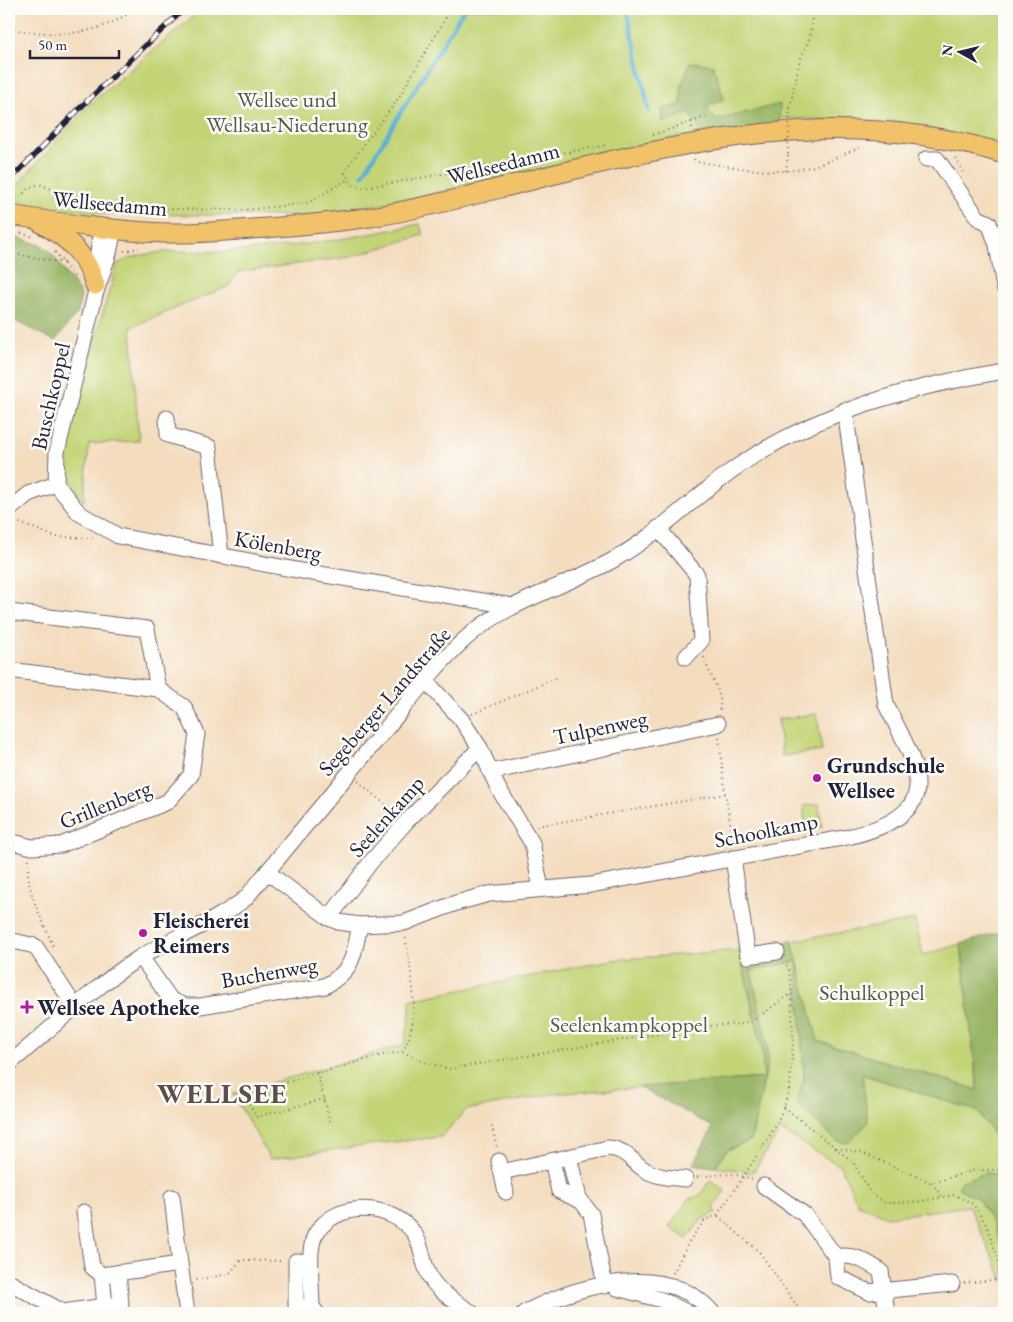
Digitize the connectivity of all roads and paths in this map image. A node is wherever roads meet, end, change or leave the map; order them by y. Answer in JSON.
{"nodes":[{"id":1,"x":135,"y":9,"type":"edge"},
{"id":2,"x":451,"y":9,"type":"edge"},
{"id":3,"x":813,"y":9,"type":"edge"},
{"id":4,"x":9,"y":29,"type":"edge"},
{"id":5,"x":708,"y":116,"type":"dead end"},
{"id":6,"x":690,"y":122,"type":"junction"},
{"id":7,"x":649,"y":136,"type":"dead end"},
{"id":8,"x":612,"y":144,"type":"dead end"},
{"id":9,"x":866,"y":145,"type":"dead end"},
{"id":10,"x":694,"y":150,"type":"junction"},
{"id":11,"x":1004,"y":154,"type":"edge"},
{"id":12,"x":926,"y":159,"type":"dead end"},
{"id":13,"x":786,"y":171,"type":"junction"},
{"id":14,"x":347,"y":180,"type":"junction"},
{"id":15,"x":11,"y":211,"type":"edge"},
{"id":16,"x":34,"y":228,"type":"junction"},
{"id":17,"x":107,"y":228,"type":"junction"},
{"id":18,"x":17,"y":232,"type":"dead end"},
{"id":19,"x":52,"y":247,"type":"dead end"},
{"id":20,"x":9,"y":253,"type":"edge"},
{"id":21,"x":65,"y":263,"type":"junction"},
{"id":22,"x":90,"y":287,"type":"junction"},
{"id":23,"x":1004,"y":287,"type":"edge"},
{"id":24,"x":1004,"y":371,"type":"edge"},
{"id":25,"x":845,"y":410,"type":"junction"},
{"id":26,"x":166,"y":418,"type":"dead end"},
{"id":27,"x":56,"y":484,"type":"junction"},
{"id":28,"x":9,"y":510,"type":"edge"},
{"id":29,"x":9,"y":518,"type":"edge"},
{"id":30,"x":658,"y":528,"type":"junction"},
{"id":31,"x":118,"y":536,"type":"junction"},
{"id":32,"x":221,"y":556,"type":"junction"},
{"id":33,"x":512,"y":606,"type":"junction"},
{"id":34,"x":9,"y":612,"type":"edge"},
{"id":35,"x":701,"y":641,"type":"junction"},
{"id":36,"x":686,"y":657,"type":"dead end"},
{"id":37,"x":9,"y":670,"type":"edge"},
{"id":38,"x":556,"y":678,"type":"dead end"},
{"id":39,"x":426,"y":681,"type":"junction"},
{"id":40,"x":158,"y":689,"type":"junction"},
{"id":41,"x":461,"y":719,"type":"junction"},
{"id":42,"x":718,"y":724,"type":"junction"},
{"id":43,"x":480,"y":748,"type":"junction"},
{"id":44,"x":490,"y":772,"type":"junction"},
{"id":45,"x":349,"y":773,"type":"junction"},
{"id":46,"x":725,"y":794,"type":"junction"},
{"id":47,"x":391,"y":809,"type":"dead end"},
{"id":48,"x":523,"y":829,"type":"junction"},
{"id":49,"x":9,"y":840,"type":"edge"},
{"id":50,"x":32,"y":846,"type":"junction"},
{"id":51,"x":735,"y":858,"type":"junction"},
{"id":52,"x":267,"y":872,"type":"junction"},
{"id":53,"x":541,"y":889,"type":"junction"},
{"id":54,"x":329,"y":918,"type":"junction"},
{"id":55,"x":404,"y":923,"type":"junction"},
{"id":56,"x":360,"y":925,"type":"junction"},
{"id":57,"x":9,"y":940,"type":"edge"},
{"id":58,"x":39,"y":951,"type":"junction"},
{"id":59,"x":777,"y":952,"type":"joint"},
{"id":60,"x":141,"y":957,"type":"junction"},
{"id":61,"x":792,"y":993,"type":"junction"},
{"id":62,"x":76,"y":1008,"type":"junction"},
{"id":63,"x":403,"y":1052,"type":"junction"},
{"id":64,"x":9,"y":1064,"type":"edge"},
{"id":65,"x":317,"y":1072,"type":"junction"},
{"id":66,"x":324,"y":1099,"type":"junction"},
{"id":67,"x":784,"y":1107,"type":"junction"},
{"id":68,"x":330,"y":1121,"type":"dead end"},
{"id":69,"x":492,"y":1126,"type":"dead end"},
{"id":70,"x":834,"y":1147,"type":"junction"},
{"id":71,"x":569,"y":1158,"type":"junction"},
{"id":72,"x":552,"y":1161,"type":"junction"},
{"id":73,"x":501,"y":1166,"type":"junction"},
{"id":74,"x":1004,"y":1170,"type":"edge"},
{"id":75,"x":744,"y":1176,"type":"junction"},
{"id":76,"x":685,"y":1179,"type":"joint"},
{"id":77,"x":932,"y":1183,"type":"junction"},
{"id":78,"x":764,"y":1186,"type":"joint"},
{"id":79,"x":506,"y":1192,"type":"dead end"},
{"id":80,"x":172,"y":1197,"type":"dead end"},
{"id":81,"x":942,"y":1197,"type":"junction"},
{"id":82,"x":581,"y":1201,"type":"junction"},
{"id":83,"x":84,"y":1212,"type":"dead end"},
{"id":84,"x":717,"y":1215,"type":"junction"},
{"id":85,"x":836,"y":1257,"type":"junction"},
{"id":86,"x":304,"y":1262,"type":"junction"},
{"id":87,"x":180,"y":1264,"type":"junction"},
{"id":88,"x":118,"y":1272,"type":"junction"},
{"id":89,"x":102,"y":1275,"type":"junction"},
{"id":90,"x":1004,"y":1278,"type":"edge"},
{"id":91,"x":183,"y":1281,"type":"junction"},
{"id":92,"x":9,"y":1282,"type":"edge"},
{"id":93,"x":668,"y":1284,"type":"junction"},
{"id":94,"x":952,"y":1284,"type":"joint"},
{"id":95,"x":605,"y":1286,"type":"junction"},
{"id":96,"x":884,"y":1290,"type":"junction"},
{"id":97,"x":105,"y":1306,"type":"junction"},
{"id":98,"x":314,"y":1310,"type":"edge"},
{"id":99,"x":188,"y":1313,"type":"edge"},
{"id":100,"x":472,"y":1313,"type":"edge"},
{"id":101,"x":524,"y":1313,"type":"edge"},
{"id":102,"x":688,"y":1313,"type":"edge"},
{"id":103,"x":713,"y":1313,"type":"edge"},
{"id":104,"x":802,"y":1313,"type":"edge"},
{"id":105,"x":887,"y":1313,"type":"edge"}],
"edges":[{"from":1,"to":4,"type":"path"},
{"from":2,"to":14,"type":"path"},
{"from":3,"to":13,"type":"path","bridge":true},
{"from":5,"to":6,"type":"path"},
{"from":6,"to":7,"type":"path"},
{"from":6,"to":10,"type":"path"},
{"from":8,"to":14,"type":"path"},
{"from":9,"to":13,"type":"path"},
{"from":10,"to":11,"type":"main road","name":"Wellseedamm"},
{"from":10,"to":13,"type":"path"},
{"from":10,"to":17,"type":"main road","name":"Wellseedamm"},
{"from":12,"to":23,"type":"street"},
{"from":14,"to":15,"type":"path"},
{"from":15,"to":16,"type":"main road","name":"Wellseedamm"},
{"from":16,"to":17,"type":"main road","name":"Wellseedamm"},
{"from":16,"to":18,"type":"path"},
{"from":16,"to":22,"type":"main road"},
{"from":17,"to":22,"type":"street","name":"Buschkoppel"},
{"from":19,"to":21,"type":"path"},
{"from":20,"to":21,"type":"path"},
{"from":21,"to":22,"type":"path"},
{"from":22,"to":27,"type":"street","name":"Buschkoppel"},
{"from":24,"to":25,"type":"street","name":"Segeberger Landstraße"},
{"from":25,"to":30,"type":"street","name":"Segeberger Landstraße"},
{"from":25,"to":51,"type":"street","name":"Schoolkamp"},
{"from":26,"to":32,"type":"street"},
{"from":27,"to":28,"type":"street","name":"Buschkoppel"},
{"from":27,"to":31,"type":"street","name":"Kölenberg"},
{"from":29,"to":31,"type":"path"},
{"from":30,"to":33,"type":"street","name":"Segeberger Landstraße"},
{"from":30,"to":35,"type":"street"},
{"from":31,"to":32,"type":"street","name":"Kölenberg"},
{"from":32,"to":33,"type":"street","name":"Kölenberg"},
{"from":33,"to":39,"type":"street","name":"Segeberger Landstraße"},
{"from":34,"to":40,"type":"street"},
{"from":35,"to":36,"type":"street"},
{"from":35,"to":42,"type":"path"},
{"from":37,"to":40,"type":"street","name":"Grillenberg"},
{"from":38,"to":41,"type":"path"},
{"from":39,"to":41,"type":"street"},
{"from":39,"to":45,"type":"street","name":"Segeberger Landstraße"},
{"from":40,"to":50,"type":"street","name":"Grillenberg"},
{"from":41,"to":43,"type":"street"},
{"from":42,"to":44,"type":"street","name":"Tulpenweg"},
{"from":42,"to":46,"type":"path"},
{"from":43,"to":44,"type":"street"},
{"from":43,"to":54,"type":"street","name":"Seelenkamp"},
{"from":44,"to":48,"type":"street"},
{"from":45,"to":47,"type":"path"},
{"from":45,"to":52,"type":"street","name":"Segeberger Landstraße"},
{"from":46,"to":48,"type":"path"},
{"from":46,"to":51,"type":"path"},
{"from":48,"to":53,"type":"street"},
{"from":49,"to":50,"type":"street","name":"Grillenberg"},
{"from":50,"to":58,"type":"path"},
{"from":51,"to":53,"type":"street","name":"Schoolkamp"},
{"from":51,"to":59,"type":"street"},
{"from":52,"to":54,"type":"street","name":"Schoolkamp"},
{"from":52,"to":60,"type":"street","name":"Segeberger Landstraße"},
{"from":53,"to":55,"type":"street","name":"Schoolkamp"},
{"from":54,"to":56,"type":"street","name":"Schoolkamp"},
{"from":55,"to":56,"type":"street","name":"Schoolkamp"},
{"from":55,"to":63,"type":"path"},
{"from":56,"to":60,"type":"street","name":"Buchenweg"},
{"from":57,"to":58,"type":"street"},
{"from":58,"to":62,"type":"street"},
{"from":59,"to":61,"type":"path"},
{"from":60,"to":62,"type":"street","name":"Segeberger Landstraße"},
{"from":61,"to":63,"type":"path"},
{"from":61,"to":67,"type":"path"},
{"from":62,"to":64,"type":"street","name":"Segeberger Landstraße"},
{"from":63,"to":65,"type":"path"},
{"from":65,"to":66,"type":"path"},
{"from":65,"to":66,"type":"path"},
{"from":66,"to":68,"type":"path"},
{"from":67,"to":70,"type":"path"},
{"from":67,"to":75,"type":"path"},
{"from":69,"to":73,"type":"path"},
{"from":70,"to":77,"type":"path"},
{"from":70,"to":81,"type":"path"},
{"from":71,"to":72,"type":"street"},
{"from":71,"to":76,"type":"street"},
{"from":71,"to":82,"type":"street"},
{"from":72,"to":73,"type":"street"},
{"from":72,"to":82,"type":"street"},
{"from":73,"to":79,"type":"street"},
{"from":74,"to":77,"type":"path"},
{"from":75,"to":76,"type":"path"},
{"from":75,"to":78,"type":"path"},
{"from":75,"to":84,"type":"path"},
{"from":77,"to":81,"type":"path"},
{"from":78,"to":85,"type":"street"},
{"from":80,"to":87,"type":"street"},
{"from":81,"to":90,"type":"path"},
{"from":82,"to":95,"type":"street"},
{"from":83,"to":89,"type":"street"},
{"from":84,"to":93,"type":"path"},
{"from":84,"to":104,"type":"path"},
{"from":85,"to":96,"type":"street"},
{"from":85,"to":96,"type":"street"},
{"from":86,"to":91,"type":"path"},
{"from":86,"to":98,"type":"street"},
{"from":86,"to":100,"type":"street"},
{"from":87,"to":88,"type":"street"},
{"from":87,"to":91,"type":"street"},
{"from":88,"to":89,"type":"street"},
{"from":88,"to":97,"type":"street"},
{"from":89,"to":97,"type":"street"},
{"from":90,"to":94,"type":"path"},
{"from":91,"to":99,"type":"street"},
{"from":92,"to":97,"type":"street"},
{"from":93,"to":95,"type":"street"},
{"from":93,"to":103,"type":"street"},
{"from":94,"to":96,"type":"street"},
{"from":95,"to":101,"type":"street"},
{"from":95,"to":102,"type":"street"},
{"from":96,"to":105,"type":"street"}]}
